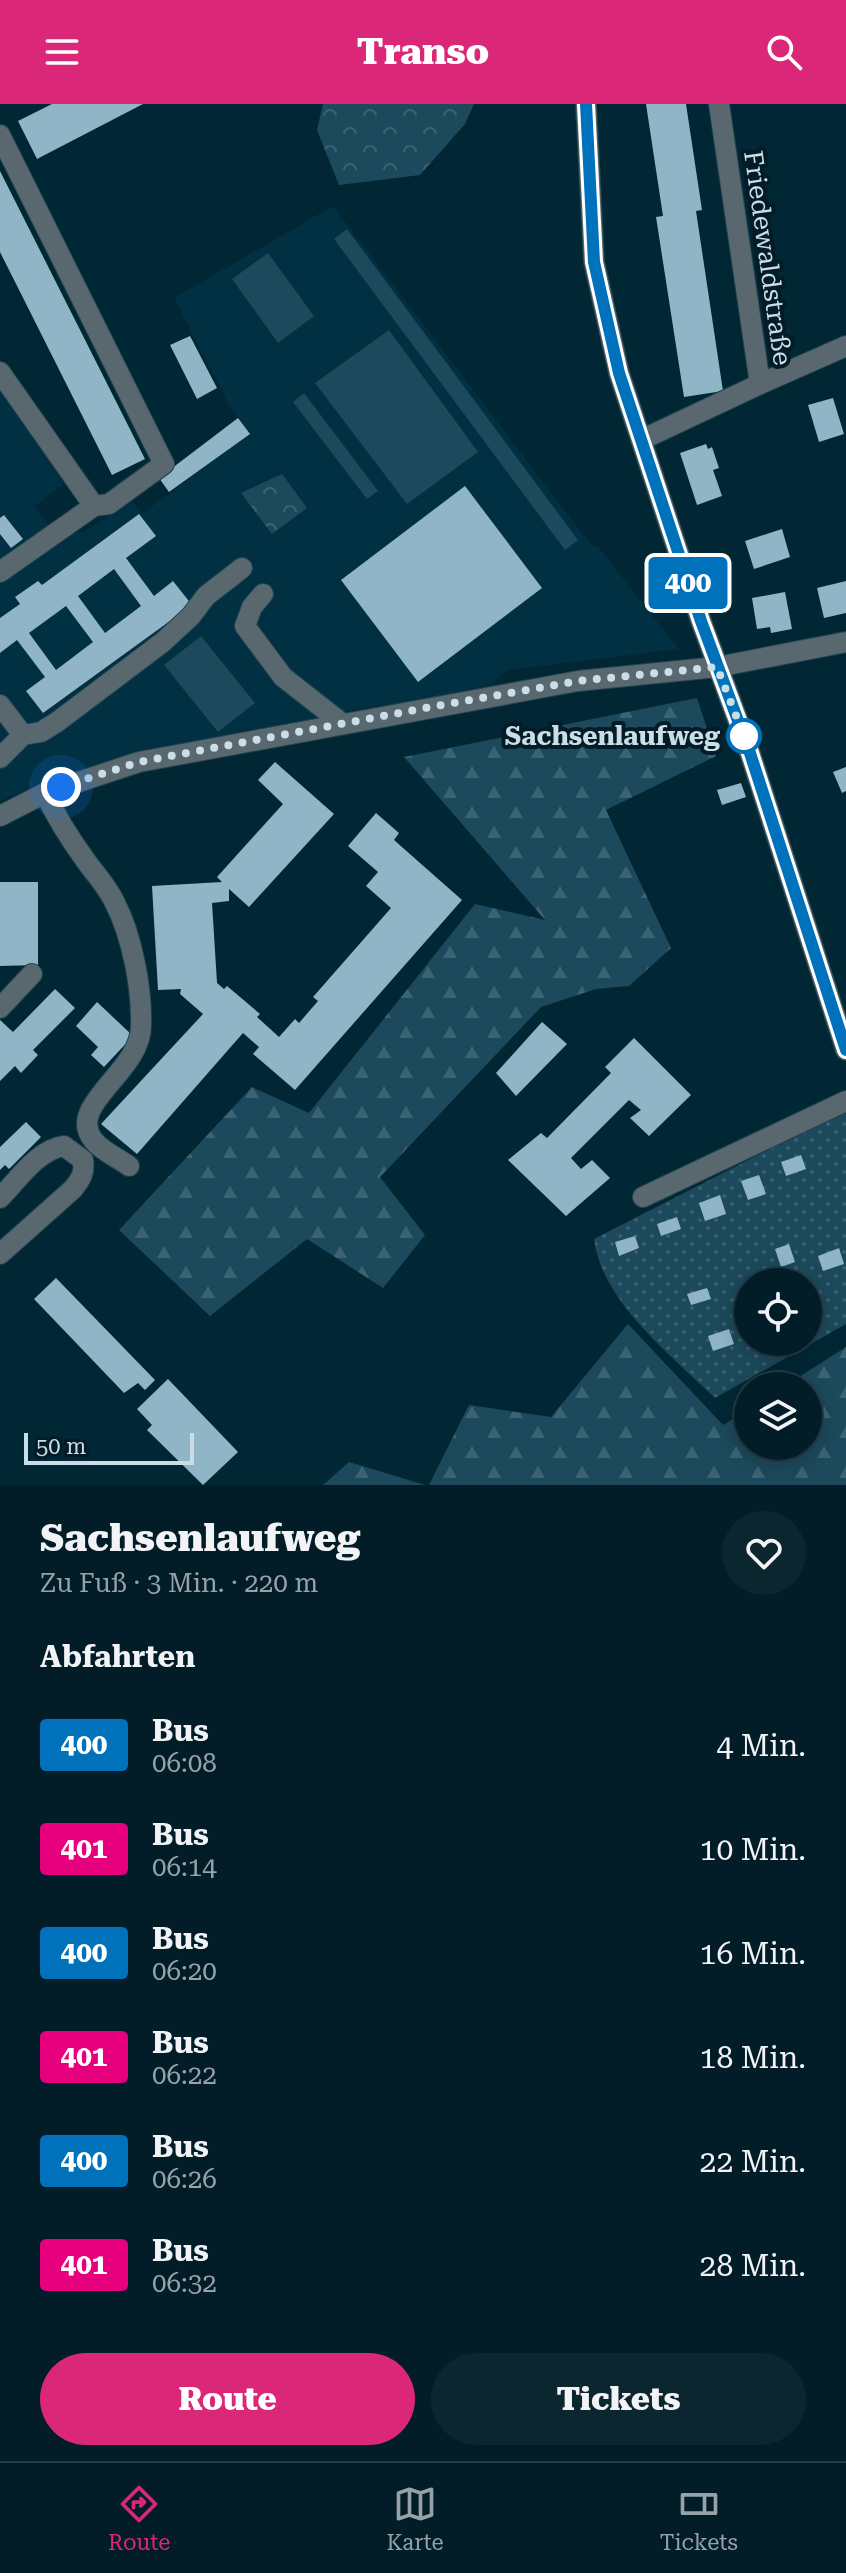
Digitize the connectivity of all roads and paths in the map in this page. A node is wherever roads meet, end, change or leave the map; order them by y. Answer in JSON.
{"nodes":[{"id":1,"x":586,"y":104,"type":"edge"},
{"id":2,"x":719,"y":104,"type":"edge"},
{"id":3,"x":0,"y":135,"type":"edge"},
{"id":4,"x":846,"y":346,"type":"edge"},
{"id":5,"x":0,"y":372,"type":"edge"},
{"id":6,"x":760,"y":384,"type":"junction"},
{"id":7,"x":641,"y":440,"type":"junction"},
{"id":8,"x":94,"y":506,"type":"junction"},
{"id":9,"x":242,"y":568,"type":"dead end"},
{"id":10,"x":0,"y":572,"type":"edge"},
{"id":11,"x":263,"y":594,"type":"dead end"},
{"id":12,"x":846,"y":642,"type":"edge"},
{"id":13,"x":650,"y":654,"type":"dead end"},
{"id":14,"x":717,"y":667,"type":"junction"},
{"id":15,"x":663,"y":673,"type":"junction"},
{"id":16,"x":0,"y":705,"type":"edge"},
{"id":17,"x":343,"y":724,"type":"junction"},
{"id":18,"x":23,"y":735,"type":"junction"},
{"id":19,"x":0,"y":758,"type":"edge"},
{"id":20,"x":45,"y":793,"type":"junction"},
{"id":21,"x":0,"y":816,"type":"edge"},
{"id":22,"x":32,"y":974,"type":"dead end"},
{"id":23,"x":0,"y":1008,"type":"edge"},
{"id":24,"x":846,"y":1050,"type":"edge"},
{"id":25,"x":846,"y":1101,"type":"edge"},
{"id":26,"x":91,"y":1136,"type":"junction"},
{"id":27,"x":75,"y":1151,"type":"junction"},
{"id":28,"x":129,"y":1166,"type":"dead end"},
{"id":29,"x":643,"y":1197,"type":"dead end"},
{"id":30,"x":0,"y":1198,"type":"edge"},
{"id":31,"x":0,"y":1254,"type":"edge"}],
"edges":[{"from":1,"to":7,"type":"street"},
{"from":2,"to":6,"type":"street","name":"Friedewaldstraße"},
{"from":3,"to":8,"type":"street"},
{"from":4,"to":6,"type":"street"},
{"from":5,"to":8,"type":"street"},
{"from":6,"to":7,"type":"street","name":"Friedewaldstraße"},
{"from":7,"to":14,"type":"street"},
{"from":8,"to":10,"type":"street"},
{"from":9,"to":18,"type":"street"},
{"from":11,"to":17,"type":"street"},
{"from":12,"to":14,"type":"street"},
{"from":13,"to":15,"type":"street"},
{"from":14,"to":15,"type":"street"},
{"from":14,"to":24,"type":"street"},
{"from":15,"to":17,"type":"street"},
{"from":16,"to":18,"type":"street"},
{"from":17,"to":20,"type":"street"},
{"from":18,"to":19,"type":"street"},
{"from":20,"to":21,"type":"street"},
{"from":20,"to":26,"type":"street"},
{"from":22,"to":23,"type":"street"},
{"from":25,"to":29,"type":"street"},
{"from":26,"to":27,"type":"street"},
{"from":26,"to":28,"type":"street"},
{"from":27,"to":30,"type":"street"},
{"from":27,"to":31,"type":"street"}]}
